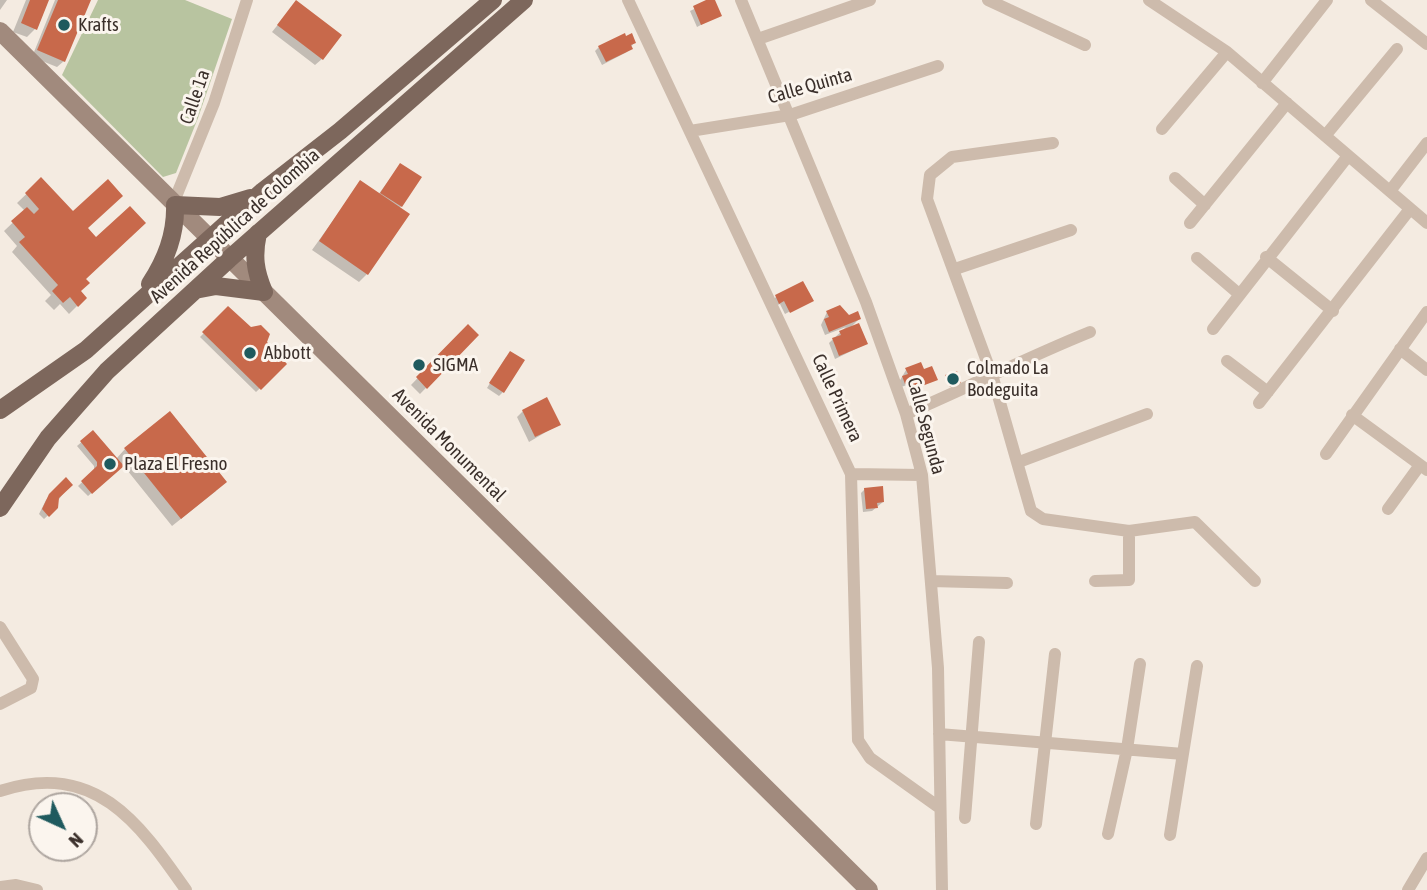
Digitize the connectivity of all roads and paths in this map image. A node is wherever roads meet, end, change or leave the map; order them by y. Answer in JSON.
{"nodes":[{"id":1,"x":247,"y":0,"type":"edge"},
{"id":2,"x":493,"y":0,"type":"edge"},
{"id":3,"x":628,"y":0,"type":"edge"},
{"id":4,"x":741,"y":0,"type":"edge"},
{"id":5,"x":870,"y":0,"type":"edge"},
{"id":6,"x":988,"y":0,"type":"edge"},
{"id":7,"x":1327,"y":0,"type":"edge"},
{"id":8,"x":1371,"y":0,"type":"edge"},
{"id":9,"x":1158,"y":2,"type":"edge"},
{"id":10,"x":513,"y":4,"type":"edge"},
{"id":11,"x":0,"y":31,"type":"edge"},
{"id":12,"x":758,"y":39,"type":"junction"},
{"id":13,"x":1427,"y":44,"type":"edge"},
{"id":14,"x":1085,"y":45,"type":"dead end"},
{"id":15,"x":1397,"y":49,"type":"dead end"},
{"id":16,"x":1227,"y":52,"type":"junction"},
{"id":17,"x":938,"y":66,"type":"dead end"},
{"id":18,"x":1262,"y":83,"type":"junction"},
{"id":19,"x":1287,"y":103,"type":"junction"},
{"id":20,"x":790,"y":115,"type":"junction"},
{"id":21,"x":1162,"y":129,"type":"dead end"},
{"id":22,"x":690,"y":131,"type":"junction"},
{"id":23,"x":1325,"y":136,"type":"junction"},
{"id":24,"x":1053,"y":143,"type":"dead end"},
{"id":25,"x":1427,"y":143,"type":"edge"},
{"id":26,"x":1348,"y":156,"type":"junction"},
{"id":27,"x":1175,"y":178,"type":"dead end"},
{"id":28,"x":264,"y":191,"type":"junction"},
{"id":29,"x":1390,"y":191,"type":"junction"},
{"id":30,"x":174,"y":204,"type":"junction"},
{"id":31,"x":1205,"y":205,"type":"junction"},
{"id":32,"x":1410,"y":209,"type":"junction"},
{"id":33,"x":1190,"y":223,"type":"dead end"},
{"id":34,"x":1427,"y":223,"type":"edge"},
{"id":35,"x":1071,"y":230,"type":"dead end"},
{"id":36,"x":258,"y":233,"type":"junction"},
{"id":37,"x":211,"y":239,"type":"junction"},
{"id":38,"x":1266,"y":257,"type":"junction"},
{"id":39,"x":1197,"y":258,"type":"dead end"},
{"id":40,"x":229,"y":259,"type":"junction"},
{"id":41,"x":955,"y":269,"type":"junction"},
{"id":42,"x":194,"y":290,"type":"junction"},
{"id":43,"x":264,"y":292,"type":"junction"},
{"id":44,"x":1239,"y":294,"type":"junction"},
{"id":45,"x":141,"y":299,"type":"junction"},
{"id":46,"x":1334,"y":311,"type":"junction"},
{"id":47,"x":1427,"y":312,"type":"edge"},
{"id":48,"x":1213,"y":329,"type":"dead end"},
{"id":49,"x":1090,"y":332,"type":"dead end"},
{"id":50,"x":1400,"y":349,"type":"junction"},
{"id":51,"x":1227,"y":360,"type":"dead end"},
{"id":52,"x":1427,"y":370,"type":"edge"},
{"id":53,"x":993,"y":378,"type":"junction"},
{"id":54,"x":1268,"y":392,"type":"junction"},
{"id":55,"x":1259,"y":403,"type":"dead end"},
{"id":56,"x":0,"y":410,"type":"edge"},
{"id":57,"x":906,"y":414,"type":"junction"},
{"id":58,"x":1147,"y":414,"type":"dead end"},
{"id":59,"x":1352,"y":415,"type":"junction"},
{"id":60,"x":1326,"y":454,"type":"dead end"},
{"id":61,"x":1019,"y":462,"type":"junction"},
{"id":62,"x":1423,"y":468,"type":"edge"},
{"id":63,"x":851,"y":474,"type":"junction"},
{"id":64,"x":922,"y":475,"type":"junction"},
{"id":65,"x":0,"y":508,"type":"edge"},
{"id":66,"x":1388,"y":509,"type":"dead end"},
{"id":67,"x":1129,"y":531,"type":"junction"},
{"id":68,"x":931,"y":581,"type":"junction"},
{"id":69,"x":1095,"y":581,"type":"dead end"},
{"id":70,"x":1255,"y":581,"type":"dead end"},
{"id":71,"x":1007,"y":583,"type":"dead end"},
{"id":72,"x":0,"y":627,"type":"edge"},
{"id":73,"x":979,"y":642,"type":"dead end"},
{"id":74,"x":1055,"y":654,"type":"dead end"},
{"id":75,"x":1140,"y":664,"type":"dead end"},
{"id":76,"x":1197,"y":666,"type":"dead end"},
{"id":77,"x":0,"y":704,"type":"edge"},
{"id":78,"x":939,"y":734,"type":"junction"},
{"id":79,"x":972,"y":736,"type":"junction"},
{"id":80,"x":1044,"y":743,"type":"junction"},
{"id":81,"x":1127,"y":750,"type":"junction"},
{"id":82,"x":1183,"y":754,"type":"junction"},
{"id":83,"x":0,"y":791,"type":"edge"},
{"id":84,"x":940,"y":808,"type":"junction"},
{"id":85,"x":965,"y":818,"type":"dead end"},
{"id":86,"x":1036,"y":824,"type":"dead end"},
{"id":87,"x":1108,"y":834,"type":"dead end"},
{"id":88,"x":1170,"y":835,"type":"dead end"},
{"id":89,"x":1427,"y":858,"type":"edge"},
{"id":90,"x":0,"y":887,"type":"edge"},
{"id":91,"x":37,"y":890,"type":"edge"},
{"id":92,"x":186,"y":890,"type":"edge"},
{"id":93,"x":869,"y":890,"type":"edge"},
{"id":94,"x":942,"y":890,"type":"edge"},
{"id":95,"x":1408,"y":890,"type":"edge"}],
"edges":[{"from":1,"to":30,"type":"street","name":"Calle 1a"},
{"from":2,"to":28,"type":"main road","name":"Avenida República de Colombia"},
{"from":3,"to":22,"type":"street","name":"Calle Primera"},
{"from":4,"to":12,"type":"street","name":"Calle Segunda"},
{"from":5,"to":12,"type":"street"},
{"from":6,"to":14,"type":"street"},
{"from":7,"to":18,"type":"street"},
{"from":8,"to":13,"type":"street"},
{"from":9,"to":16,"type":"street"},
{"from":10,"to":36,"type":"main road","name":"Avenida República de Colombia"},
{"from":11,"to":30,"type":"main road","name":"Avenida Monumental"},
{"from":12,"to":20,"type":"street","name":"Calle Segunda"},
{"from":15,"to":23,"type":"street"},
{"from":16,"to":18,"type":"street"},
{"from":16,"to":21,"type":"street"},
{"from":17,"to":20,"type":"street","name":"Calle Quinta"},
{"from":18,"to":19,"type":"street"},
{"from":19,"to":23,"type":"street"},
{"from":19,"to":31,"type":"street"},
{"from":20,"to":22,"type":"street","name":"Calle Quinta"},
{"from":20,"to":57,"type":"street","name":"Calle Segunda"},
{"from":22,"to":63,"type":"street","name":"Calle Primera"},
{"from":23,"to":26,"type":"street"},
{"from":24,"to":41,"type":"street"},
{"from":25,"to":29,"type":"street"},
{"from":26,"to":29,"type":"street"},
{"from":26,"to":38,"type":"street"},
{"from":27,"to":31,"type":"street"},
{"from":28,"to":30,"type":"main road"},
{"from":28,"to":37,"type":"main road","name":"Avenida República de Colombia"},
{"from":29,"to":32,"type":"street"},
{"from":30,"to":37,"type":"main road","name":"Avenida Monumental"},
{"from":30,"to":45,"type":"main road"},
{"from":31,"to":33,"type":"street"},
{"from":32,"to":34,"type":"street"},
{"from":32,"to":46,"type":"street"},
{"from":35,"to":41,"type":"street"},
{"from":36,"to":40,"type":"main road","name":"Avenida República de Colombia"},
{"from":36,"to":43,"type":"main road"},
{"from":37,"to":40,"type":"main road","name":"Avenida Monumental"},
{"from":37,"to":45,"type":"main road","name":"Avenida República de Colombia"},
{"from":38,"to":44,"type":"street"},
{"from":38,"to":46,"type":"street"},
{"from":39,"to":44,"type":"street"},
{"from":40,"to":42,"type":"main road","name":"Avenida República de Colombia"},
{"from":40,"to":43,"type":"main road","name":"Avenida Monumental"},
{"from":41,"to":53,"type":"street"},
{"from":42,"to":43,"type":"main road"},
{"from":42,"to":65,"type":"main road","name":"Avenida República de Colombia"},
{"from":43,"to":93,"type":"main road","name":"Avenida Monumental"},
{"from":44,"to":48,"type":"street"},
{"from":45,"to":56,"type":"main road","name":"Avenida República de Colombia"},
{"from":46,"to":54,"type":"street"},
{"from":47,"to":50,"type":"street"},
{"from":49,"to":53,"type":"street"},
{"from":50,"to":52,"type":"street"},
{"from":50,"to":59,"type":"street"},
{"from":51,"to":54,"type":"street"},
{"from":53,"to":57,"type":"street"},
{"from":53,"to":61,"type":"street"},
{"from":54,"to":55,"type":"street"},
{"from":57,"to":64,"type":"street","name":"Calle Segunda"},
{"from":58,"to":61,"type":"street"},
{"from":59,"to":60,"type":"street"},
{"from":59,"to":62,"type":"street"},
{"from":61,"to":67,"type":"street"},
{"from":62,"to":66,"type":"street"},
{"from":63,"to":64,"type":"street"},
{"from":63,"to":84,"type":"street","name":"Calle Primera"},
{"from":64,"to":68,"type":"street","name":"Calle Segunda"},
{"from":67,"to":69,"type":"street"},
{"from":67,"to":70,"type":"street"},
{"from":68,"to":71,"type":"street"},
{"from":68,"to":78,"type":"street","name":"Calle Segunda"},
{"from":72,"to":77,"type":"street"},
{"from":73,"to":79,"type":"street"},
{"from":74,"to":80,"type":"street"},
{"from":75,"to":81,"type":"street"},
{"from":76,"to":82,"type":"street"},
{"from":78,"to":79,"type":"street"},
{"from":78,"to":84,"type":"street","name":"Calle Segunda"},
{"from":79,"to":80,"type":"street"},
{"from":79,"to":85,"type":"street"},
{"from":80,"to":81,"type":"street"},
{"from":80,"to":86,"type":"street"},
{"from":81,"to":82,"type":"street"},
{"from":81,"to":87,"type":"street"},
{"from":82,"to":88,"type":"street"},
{"from":83,"to":92,"type":"street"},
{"from":84,"to":94,"type":"street","name":"Calle Segunda"},
{"from":89,"to":95,"type":"street"},
{"from":90,"to":91,"type":"street"}]}
